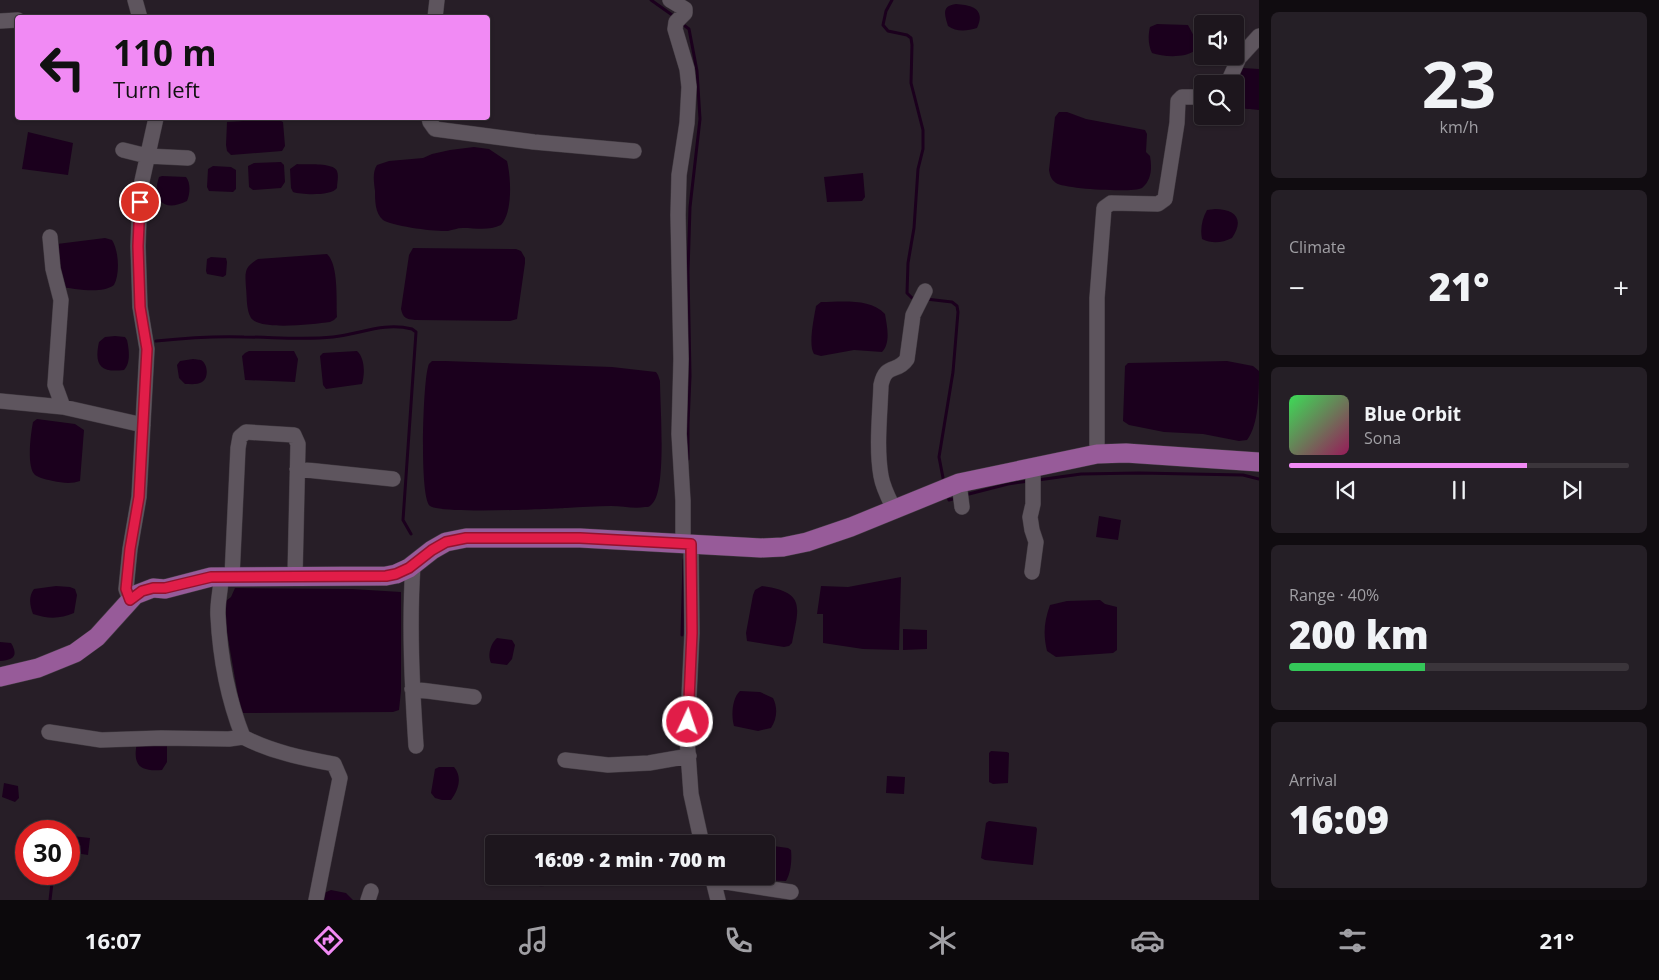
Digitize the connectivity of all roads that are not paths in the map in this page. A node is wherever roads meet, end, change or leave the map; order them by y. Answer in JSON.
{"nodes":[{"id":1,"x":135,"y":0,"type":"edge"},
{"id":2,"x":437,"y":0,"type":"edge"},
{"id":3,"x":670,"y":0,"type":"edge"},
{"id":4,"x":139,"y":15,"type":"edge"},
{"id":5,"x":435,"y":15,"type":"edge"},
{"id":6,"x":15,"y":20,"type":"edge"},
{"id":7,"x":0,"y":21,"type":"edge"},
{"id":8,"x":1259,"y":36,"type":"edge"},
{"id":9,"x":1231,"y":75,"type":"edge"},
{"id":10,"x":1194,"y":97,"type":"edge"},
{"id":11,"x":156,"y":120,"type":"edge"},
{"id":12,"x":430,"y":120,"type":"edge"},
{"id":13,"x":123,"y":150,"type":"dead end"},
{"id":14,"x":634,"y":152,"type":"dead end"},
{"id":15,"x":147,"y":156,"type":"junction"},
{"id":16,"x":188,"y":158,"type":"dead end"},
{"id":17,"x":50,"y":238,"type":"dead end"},
{"id":18,"x":922,"y":298,"type":"dead end"},
{"id":19,"x":0,"y":401,"type":"edge"},
{"id":20,"x":63,"y":407,"type":"junction"},
{"id":21,"x":143,"y":425,"type":"junction"},
{"id":22,"x":1097,"y":454,"type":"junction"},
{"id":23,"x":1259,"y":462,"type":"edge"},
{"id":24,"x":297,"y":469,"type":"junction"},
{"id":25,"x":1034,"y":475,"type":"junction"},
{"id":26,"x":393,"y":479,"type":"dead end"},
{"id":27,"x":894,"y":509,"type":"junction"},
{"id":28,"x":687,"y":544,"type":"junction"},
{"id":29,"x":413,"y":565,"type":"junction"},
{"id":30,"x":1032,"y":572,"type":"dead end"},
{"id":31,"x":295,"y":576,"type":"junction"},
{"id":32,"x":227,"y":577,"type":"junction"},
{"id":33,"x":130,"y":600,"type":"junction"},
{"id":34,"x":0,"y":677,"type":"edge"},
{"id":35,"x":412,"y":689,"type":"junction"},
{"id":36,"x":474,"y":697,"type":"dead end"},
{"id":37,"x":49,"y":732,"type":"dead end"},
{"id":38,"x":243,"y":737,"type":"junction"},
{"id":39,"x":416,"y":746,"type":"dead end"},
{"id":40,"x":689,"y":756,"type":"junction"},
{"id":41,"x":565,"y":760,"type":"dead end"},
{"id":42,"x":700,"y":835,"type":"edge"},
{"id":43,"x":714,"y":885,"type":"edge"},
{"id":44,"x":752,"y":885,"type":"edge"},
{"id":45,"x":791,"y":892,"type":"dead end"},
{"id":46,"x":316,"y":900,"type":"edge"},
{"id":47,"x":718,"y":900,"type":"edge"}],
"edges":[{"from":1,"to":4,"type":"street"},
{"from":2,"to":5,"type":"street"},
{"from":3,"to":28,"type":"street"},
{"from":6,"to":7,"type":"street"},
{"from":8,"to":9,"type":"street"},
{"from":10,"to":22,"type":"street"},
{"from":11,"to":15,"type":"street"},
{"from":12,"to":14,"type":"street"},
{"from":13,"to":15,"type":"street"},
{"from":15,"to":16,"type":"street"},
{"from":15,"to":21,"type":"street"},
{"from":17,"to":20,"type":"street"},
{"from":18,"to":27,"type":"street"},
{"from":19,"to":20,"type":"street"},
{"from":20,"to":21,"type":"street"},
{"from":21,"to":33,"type":"street"},
{"from":22,"to":23,"type":"main road"},
{"from":22,"to":25,"type":"main road"},
{"from":24,"to":26,"type":"street"},
{"from":24,"to":31,"type":"street"},
{"from":24,"to":32,"type":"street"},
{"from":25,"to":27,"type":"main road"},
{"from":25,"to":30,"type":"street"},
{"from":27,"to":28,"type":"main road"},
{"from":28,"to":29,"type":"main road"},
{"from":28,"to":40,"type":"street"},
{"from":29,"to":31,"type":"main road"},
{"from":29,"to":35,"type":"street"},
{"from":31,"to":32,"type":"main road"},
{"from":32,"to":33,"type":"main road"},
{"from":32,"to":38,"type":"street"},
{"from":33,"to":34,"type":"main road"},
{"from":35,"to":36,"type":"street"},
{"from":35,"to":39,"type":"street"},
{"from":37,"to":38,"type":"street"},
{"from":38,"to":46,"type":"street"},
{"from":40,"to":41,"type":"street"},
{"from":40,"to":42,"type":"street"},
{"from":43,"to":47,"type":"street"},
{"from":44,"to":45,"type":"street"}]}
